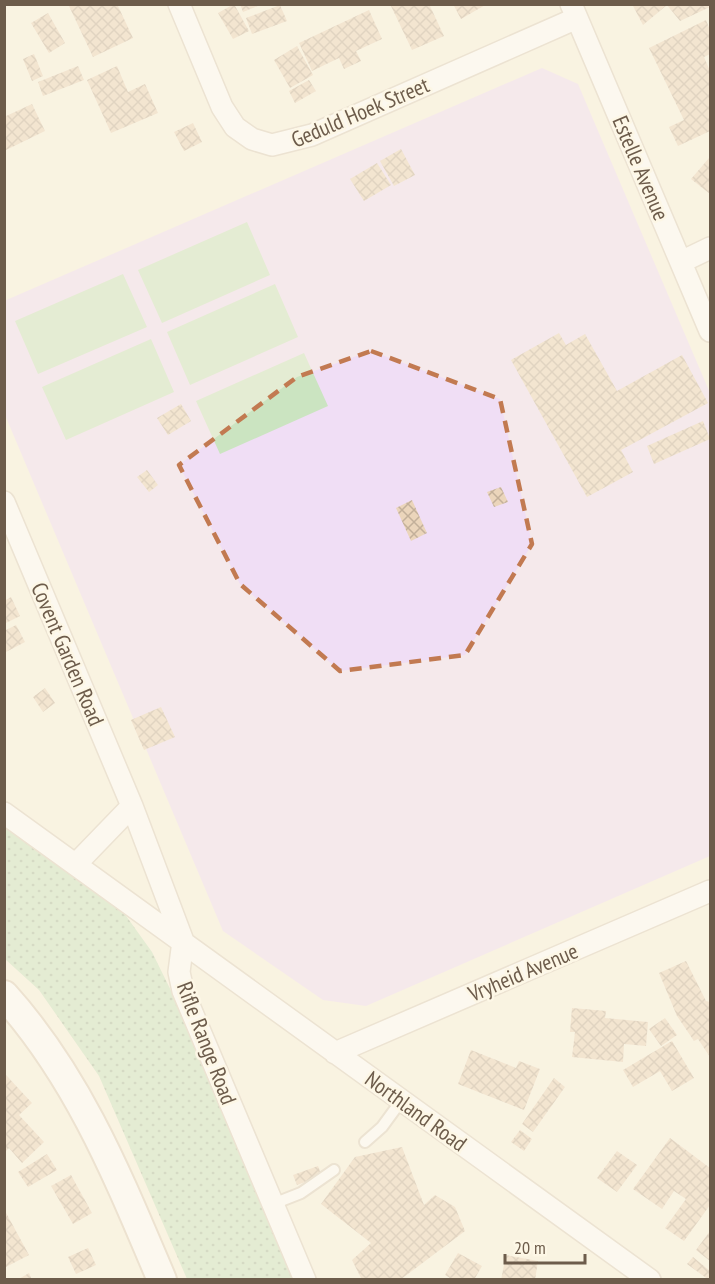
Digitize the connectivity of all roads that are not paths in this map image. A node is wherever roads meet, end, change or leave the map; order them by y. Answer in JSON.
{"nodes":[{"id":1,"x":179,"y":4,"type":"edge"},
{"id":2,"x":574,"y":11,"type":"edge"},
{"id":3,"x":711,"y":248,"type":"edge"},
{"id":4,"x":681,"y":262,"type":"junction"},
{"id":5,"x":711,"y":331,"type":"edge"},
{"id":6,"x":4,"y":502,"type":"edge"},
{"id":7,"x":132,"y":806,"type":"junction"},
{"id":8,"x":4,"y":813,"type":"edge"},
{"id":9,"x":76,"y":864,"type":"junction"},
{"id":10,"x":711,"y":891,"type":"edge"},
{"id":11,"x":183,"y":941,"type":"junction"},
{"id":12,"x":4,"y":995,"type":"edge"},
{"id":13,"x":335,"y":1053,"type":"junction"},
{"id":14,"x":401,"y":1101,"type":"junction"},
{"id":15,"x":365,"y":1142,"type":"dead end"},
{"id":16,"x":334,"y":1170,"type":"dead end"},
{"id":17,"x":273,"y":1204,"type":"junction"},
{"id":18,"x":162,"y":1280,"type":"edge"},
{"id":19,"x":305,"y":1280,"type":"edge"},
{"id":20,"x":650,"y":1280,"type":"edge"}],
"edges":[{"from":1,"to":2,"type":"street","name":"Geduld Hoek Street"},
{"from":2,"to":4,"type":"street","name":"Estelle Avenue"},
{"from":3,"to":4,"type":"street"},
{"from":4,"to":5,"type":"street","name":"Estelle Avenue"},
{"from":6,"to":7,"type":"street","name":"Covent Garden Road"},
{"from":7,"to":9,"type":"street"},
{"from":7,"to":11,"type":"street","name":"Covent Garden Road"},
{"from":8,"to":9,"type":"street"},
{"from":9,"to":11,"type":"street"},
{"from":10,"to":13,"type":"street","name":"Vryheid Avenue"},
{"from":11,"to":13,"type":"street","name":"Northland Road"},
{"from":11,"to":17,"type":"street","name":"Rifle Range Road"},
{"from":12,"to":18,"type":"main road"},
{"from":13,"to":14,"type":"street","name":"Northland Road"},
{"from":14,"to":15,"type":"lane"},
{"from":14,"to":20,"type":"street","name":"Northland Road"},
{"from":16,"to":17,"type":"lane"},
{"from":17,"to":19,"type":"street","name":"Rifle Range Road"}]}
